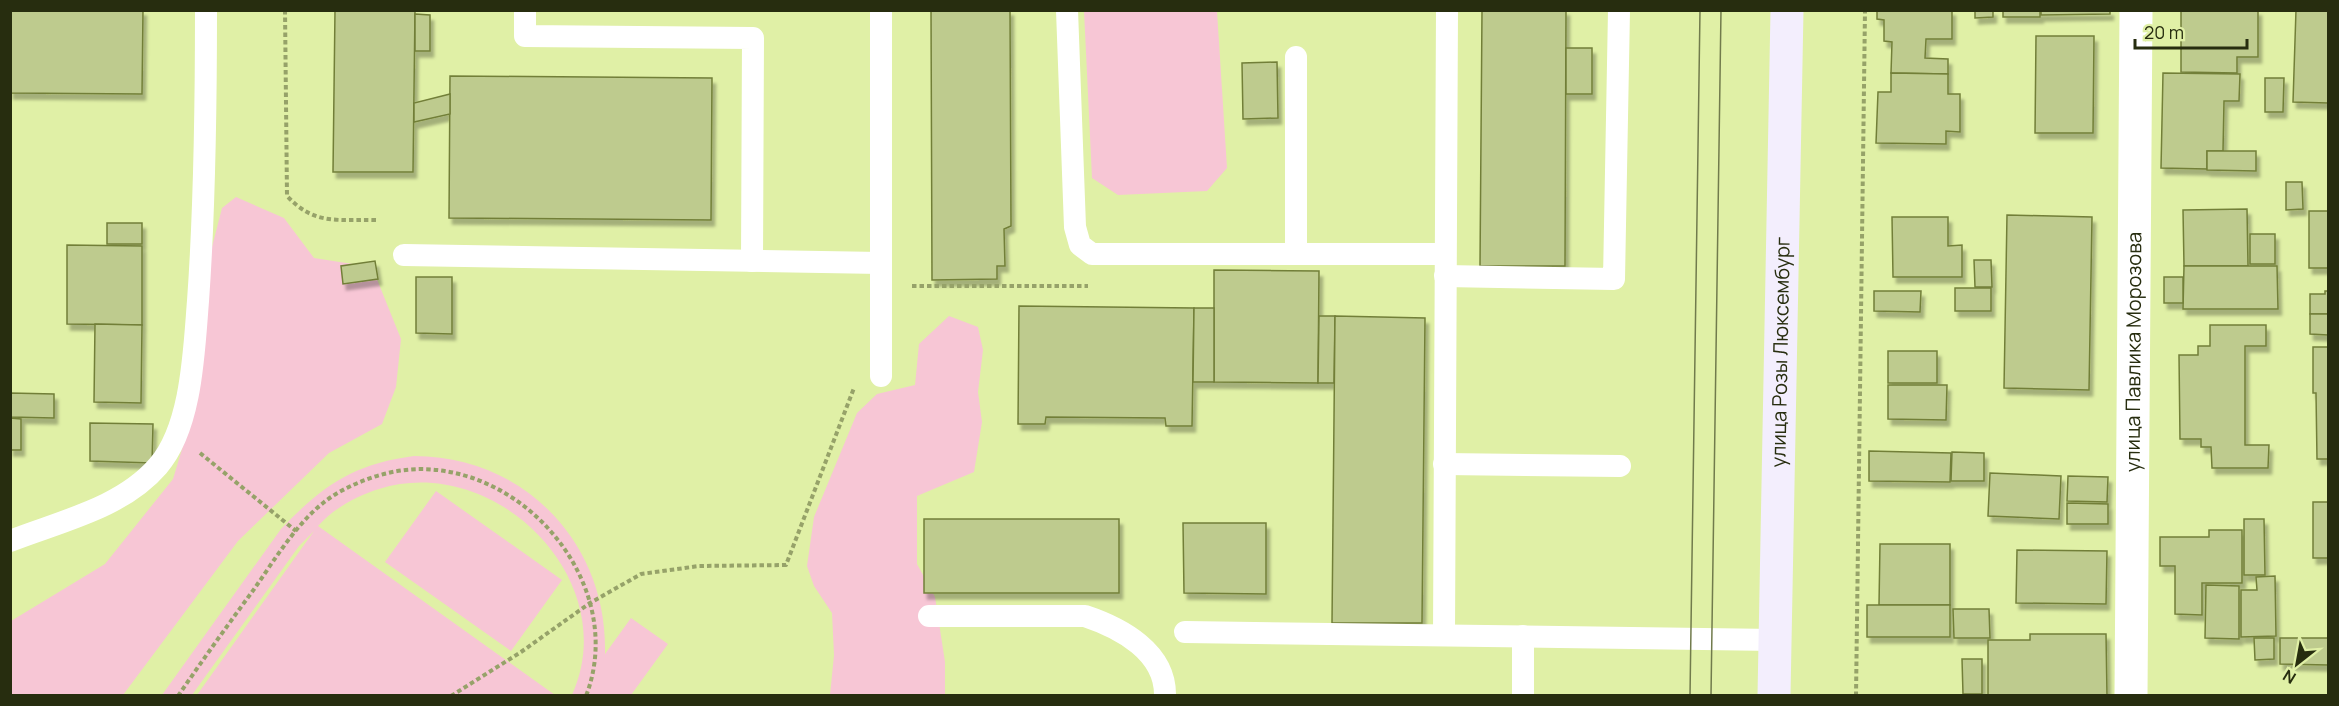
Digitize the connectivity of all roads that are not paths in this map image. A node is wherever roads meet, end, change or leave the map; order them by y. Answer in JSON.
{"nodes":[{"id":1,"x":206,"y":10,"type":"edge"},
{"id":2,"x":525,"y":10,"type":"edge"},
{"id":3,"x":881,"y":10,"type":"edge"},
{"id":4,"x":1067,"y":10,"type":"edge"},
{"id":5,"x":1446,"y":10,"type":"edge"},
{"id":6,"x":1619,"y":10,"type":"edge"},
{"id":7,"x":1787,"y":10,"type":"edge"},
{"id":8,"x":2136,"y":10,"type":"edge"},
{"id":9,"x":1296,"y":57,"type":"dead end"},
{"id":10,"x":1296,"y":254,"type":"junction"},
{"id":11,"x":1445,"y":254,"type":"junction"},
{"id":12,"x":404,"y":255,"type":"dead end"},
{"id":13,"x":752,"y":261,"type":"junction"},
{"id":14,"x":881,"y":263,"type":"junction"},
{"id":15,"x":1445,"y":276,"type":"junction"},
{"id":16,"x":881,"y":376,"type":"dead end"},
{"id":17,"x":1444,"y":464,"type":"junction"},
{"id":18,"x":1620,"y":466,"type":"dead end"},
{"id":19,"x":10,"y":541,"type":"edge"},
{"id":20,"x":929,"y":616,"type":"dead end"},
{"id":21,"x":1185,"y":632,"type":"dead end"},
{"id":22,"x":1444,"y":635,"type":"junction"},
{"id":23,"x":1523,"y":636,"type":"junction"},
{"id":24,"x":1775,"y":640,"type":"junction"},
{"id":25,"x":1165,"y":696,"type":"edge"},
{"id":26,"x":1523,"y":696,"type":"edge"},
{"id":27,"x":1774,"y":696,"type":"edge"},
{"id":28,"x":2131,"y":696,"type":"edge"}],
"edges":[{"from":1,"to":19,"type":"lane"},
{"from":2,"to":13,"type":"lane"},
{"from":3,"to":14,"type":"lane"},
{"from":4,"to":10,"type":"lane"},
{"from":5,"to":11,"type":"lane"},
{"from":6,"to":15,"type":"lane"},
{"from":7,"to":24,"type":"main road","name":"улица Розы Люксембург"},
{"from":8,"to":28,"type":"street","name":"улица Павлика Морозова"},
{"from":9,"to":10,"type":"lane"},
{"from":10,"to":11,"type":"lane"},
{"from":11,"to":15,"type":"lane"},
{"from":12,"to":13,"type":"lane"},
{"from":13,"to":14,"type":"lane"},
{"from":14,"to":16,"type":"lane"},
{"from":15,"to":17,"type":"lane"},
{"from":17,"to":18,"type":"lane"},
{"from":17,"to":22,"type":"lane"},
{"from":20,"to":25,"type":"lane"},
{"from":21,"to":22,"type":"lane"},
{"from":22,"to":23,"type":"lane"},
{"from":23,"to":24,"type":"lane"},
{"from":23,"to":26,"type":"lane"},
{"from":24,"to":27,"type":"main road","name":"улица Розы Люксембург"}]}
